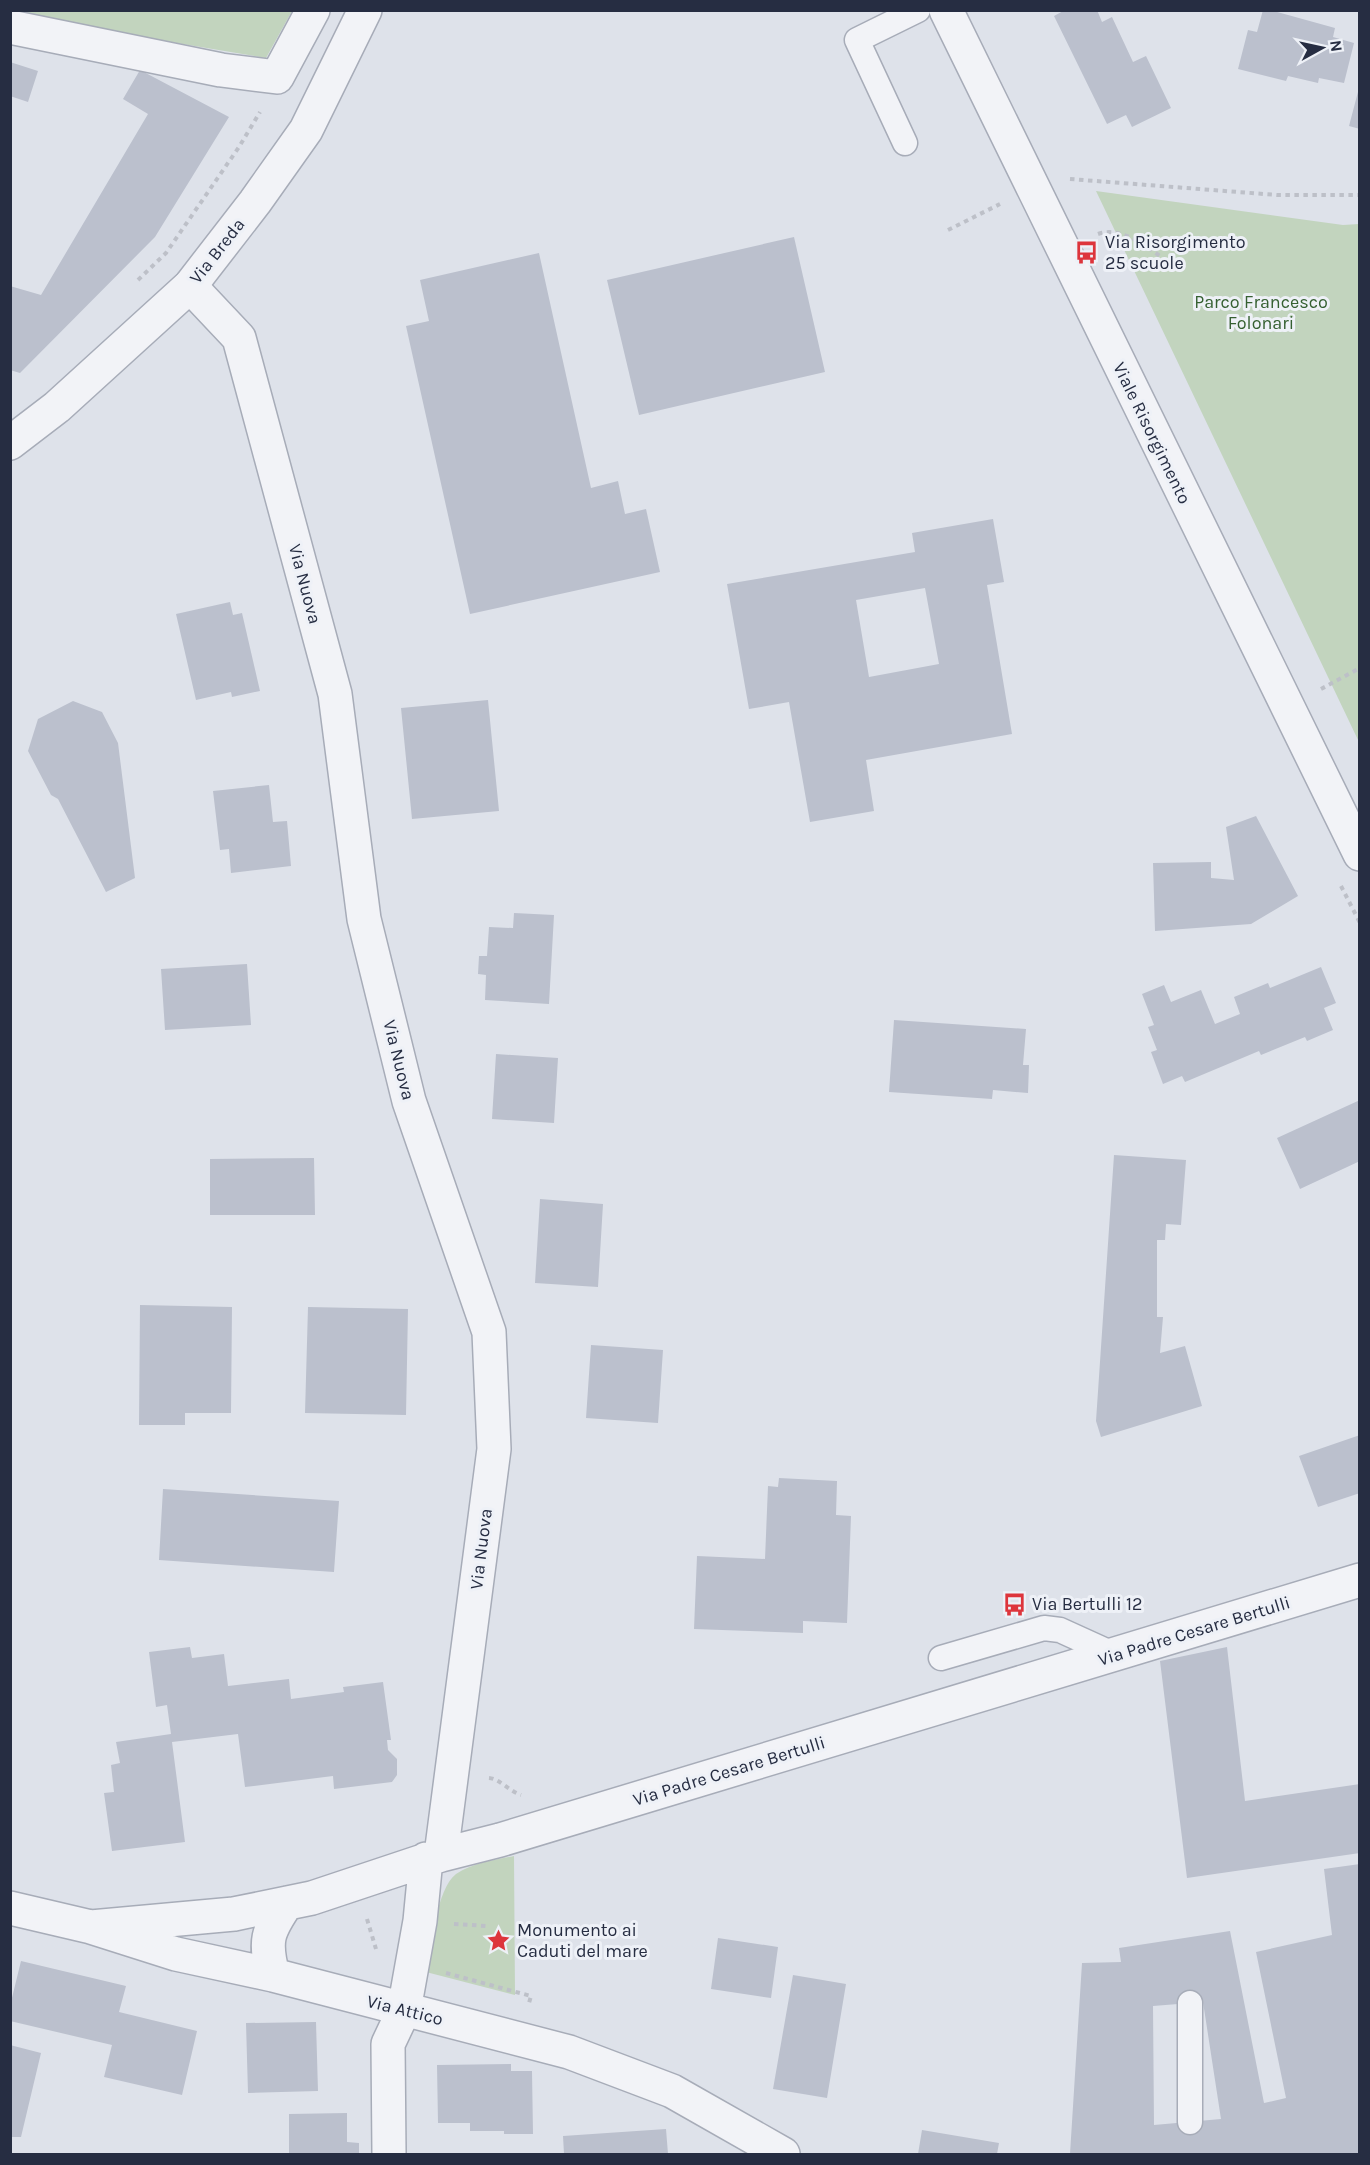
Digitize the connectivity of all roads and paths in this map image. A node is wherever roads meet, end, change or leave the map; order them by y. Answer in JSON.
{"nodes":[{"id":1,"x":313,"y":10,"type":"edge"},
{"id":2,"x":365,"y":10,"type":"edge"},
{"id":3,"x":918,"y":10,"type":"edge"},
{"id":4,"x":946,"y":10,"type":"edge"},
{"id":5,"x":10,"y":27,"type":"edge"},
{"id":6,"x":277,"y":77,"type":"junction"},
{"id":7,"x":904,"y":143,"type":"dead end"},
{"id":8,"x":1084,"y":178,"type":"dead end"},
{"id":9,"x":1359,"y":195,"type":"edge"},
{"id":10,"x":1004,"y":201,"type":"dead end"},
{"id":11,"x":948,"y":230,"type":"dead end"},
{"id":12,"x":1098,"y":234,"type":"dead end"},
{"id":13,"x":1170,"y":263,"type":"dead end"},
{"id":14,"x":134,"y":284,"type":"dead end"},
{"id":15,"x":190,"y":286,"type":"junction"},
{"id":16,"x":10,"y":443,"type":"edge"},
{"id":17,"x":1359,"y":668,"type":"edge"},
{"id":18,"x":1326,"y":685,"type":"dead end"},
{"id":19,"x":1359,"y":854,"type":"edge"},
{"id":20,"x":1359,"y":1580,"type":"edge"},
{"id":21,"x":1115,"y":1655,"type":"junction"},
{"id":22,"x":941,"y":1658,"type":"dead end"},
{"id":23,"x":485,"y":1777,"type":"dead end"},
{"id":24,"x":526,"y":1797,"type":"dead end"},
{"id":25,"x":433,"y":1857,"type":"junction"},
{"id":26,"x":287,"y":1903,"type":"junction"},
{"id":27,"x":10,"y":1908,"type":"edge"},
{"id":28,"x":366,"y":1916,"type":"dead end"},
{"id":29,"x":91,"y":1927,"type":"junction"},
{"id":30,"x":381,"y":1956,"type":"dead end"},
{"id":31,"x":441,"y":1971,"type":"dead end"},
{"id":32,"x":273,"y":1975,"type":"junction"},
{"id":33,"x":529,"y":2003,"type":"dead end"},
{"id":34,"x":1190,"y":2003,"type":"dead end"},
{"id":35,"x":404,"y":2010,"type":"junction"},
{"id":36,"x":1190,"y":2122,"type":"dead end"},
{"id":37,"x":389,"y":2154,"type":"edge"},
{"id":38,"x":783,"y":2154,"type":"edge"}],
"edges":[{"from":1,"to":6,"type":"street"},
{"from":2,"to":15,"type":"street","name":"Via Breda"},
{"from":3,"to":7,"type":"lane"},
{"from":4,"to":19,"type":"street","name":"Viale Risorgimento"},
{"from":5,"to":6,"type":"street"},
{"from":6,"to":14,"type":"path"},
{"from":8,"to":9,"type":"path"},
{"from":10,"to":11,"type":"path"},
{"from":12,"to":13,"type":"path"},
{"from":15,"to":16,"type":"street","name":"Via Breda"},
{"from":15,"to":25,"type":"street","name":"Via Nuova"},
{"from":17,"to":18,"type":"path"},
{"from":20,"to":21,"type":"street","name":"Via Padre Cesare Bertulli"},
{"from":21,"to":22,"type":"lane"},
{"from":21,"to":25,"type":"street","name":"Via Padre Cesare Bertulli"},
{"from":23,"to":24,"type":"path"},
{"from":25,"to":26,"type":"street","name":"Via Padre Cesare Bertulli"},
{"from":25,"to":35,"type":"street","name":"Via Nuova"},
{"from":26,"to":29,"type":"street","name":"Via Padre Cesare Bertulli"},
{"from":26,"to":32,"type":"street"},
{"from":27,"to":29,"type":"street","name":"Via Attico"},
{"from":28,"to":30,"type":"path"},
{"from":29,"to":32,"type":"street","name":"Via Attico"},
{"from":31,"to":33,"type":"path"},
{"from":32,"to":35,"type":"street","name":"Via Attico"},
{"from":34,"to":36,"type":"lane"},
{"from":35,"to":37,"type":"street","name":"Via Nuova"},
{"from":35,"to":38,"type":"street","name":"Via Attico"}]}
